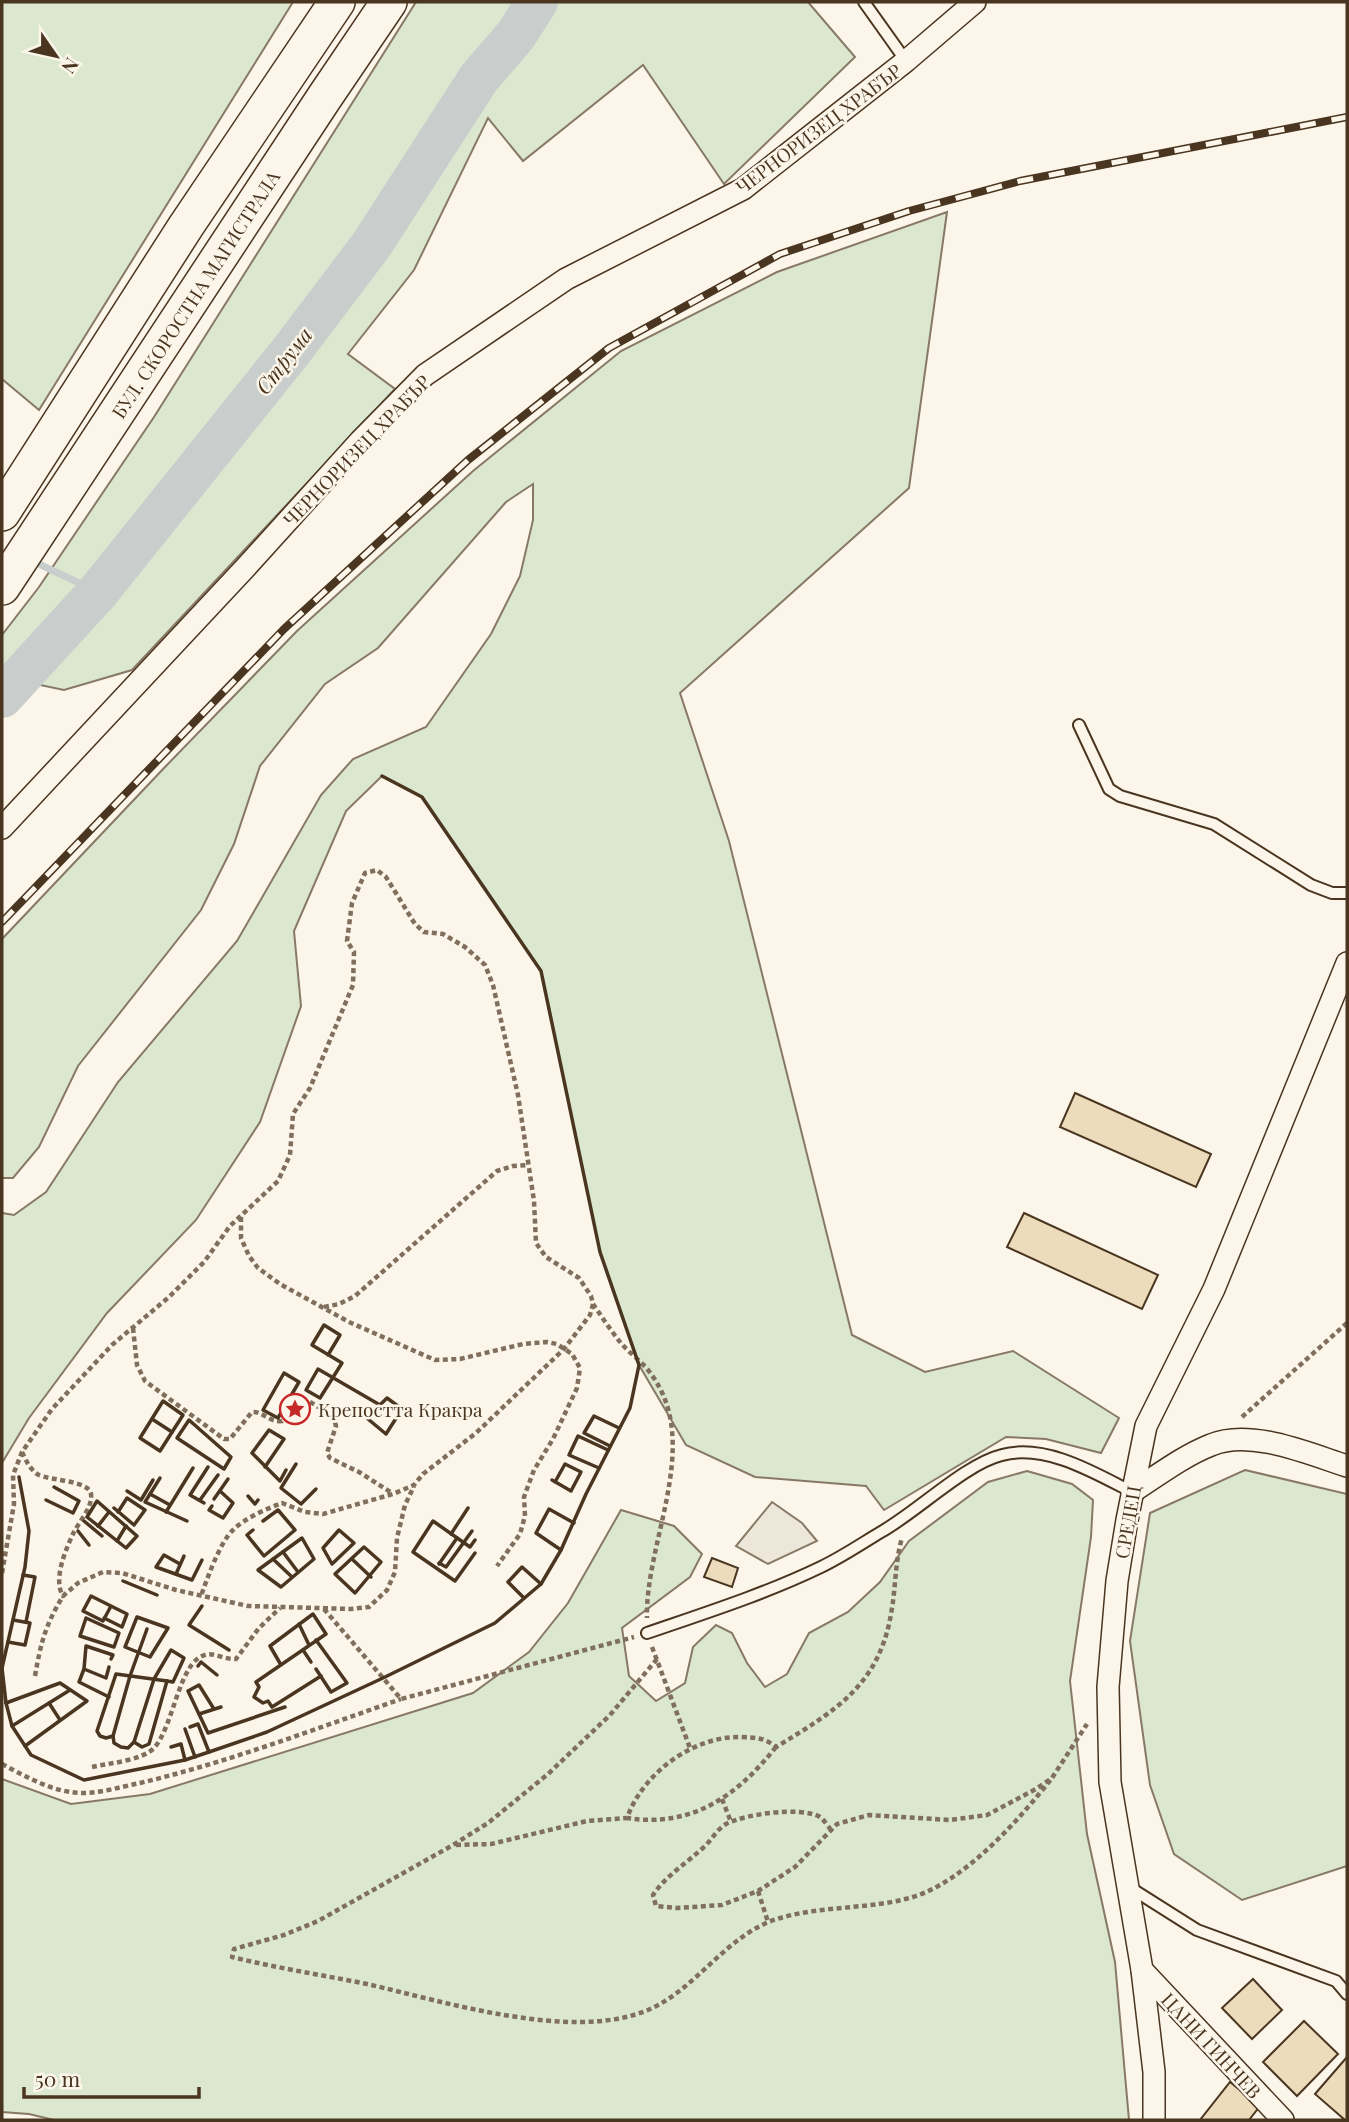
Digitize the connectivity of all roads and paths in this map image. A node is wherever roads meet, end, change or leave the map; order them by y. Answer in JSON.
{"nodes":[{"id":1,"x":337,"y":2,"type":"edge"},
{"id":2,"x":389,"y":2,"type":"edge"},
{"id":3,"x":864,"y":2,"type":"edge"},
{"id":4,"x":975,"y":2,"type":"edge"},
{"id":5,"x":906,"y":61,"type":"junction"},
{"id":6,"x":74,"y":400,"type":"junction"},
{"id":7,"x":2,"y":499,"type":"edge"},
{"id":8,"x":2,"y":513,"type":"edge"},
{"id":9,"x":2,"y":587,"type":"edge"},
{"id":10,"x":1079,"y":725,"type":"dead end"},
{"id":11,"x":2,"y":828,"type":"edge"},
{"id":12,"x":1347,"y":893,"type":"edge"},
{"id":13,"x":1346,"y":972,"type":"edge"},
{"id":14,"x":528,"y":1165,"type":"junction"},
{"id":15,"x":241,"y":1216,"type":"junction"},
{"id":16,"x":593,"y":1304,"type":"junction"},
{"id":17,"x":322,"y":1307,"type":"junction"},
{"id":18,"x":1347,"y":1323,"type":"edge"},
{"id":19,"x":133,"y":1327,"type":"junction"},
{"id":20,"x":564,"y":1349,"type":"junction"},
{"id":21,"x":1213,"y":1443,"type":"junction"},
{"id":22,"x":22,"y":1452,"type":"junction"},
{"id":23,"x":1347,"y":1466,"type":"edge"},
{"id":24,"x":414,"y":1485,"type":"junction"},
{"id":25,"x":1132,"y":1492,"type":"junction"},
{"id":26,"x":393,"y":1494,"type":"junction"},
{"id":27,"x":911,"y":1530,"type":"dead end"},
{"id":28,"x":497,"y":1566,"type":"dead end"},
{"id":29,"x":2,"y":1573,"type":"edge"},
{"id":30,"x":63,"y":1596,"type":"junction"},
{"id":31,"x":201,"y":1596,"type":"junction"},
{"id":32,"x":281,"y":1607,"type":"junction"},
{"id":33,"x":324,"y":1608,"type":"junction"},
{"id":34,"x":647,"y":1633,"type":"junction"},
{"id":35,"x":657,"y":1660,"type":"junction"},
{"id":36,"x":35,"y":1676,"type":"dead end"},
{"id":37,"x":1108,"y":1687,"type":"junction"},
{"id":38,"x":401,"y":1699,"type":"junction"},
{"id":39,"x":776,"y":1747,"type":"junction"},
{"id":40,"x":690,"y":1748,"type":"junction"},
{"id":41,"x":2,"y":1764,"type":"edge"},
{"id":42,"x":92,"y":1767,"type":"dead end"},
{"id":43,"x":1052,"y":1778,"type":"junction"},
{"id":44,"x":722,"y":1799,"type":"junction"},
{"id":45,"x":627,"y":1818,"type":"junction"},
{"id":46,"x":731,"y":1822,"type":"junction"},
{"id":47,"x":831,"y":1829,"type":"junction"},
{"id":48,"x":453,"y":1845,"type":"junction"},
{"id":49,"x":1127,"y":1885,"type":"junction"},
{"id":50,"x":758,"y":1891,"type":"junction"},
{"id":51,"x":768,"y":1922,"type":"junction"},
{"id":52,"x":1142,"y":1970,"type":"junction"},
{"id":53,"x":1347,"y":1994,"type":"edge"},
{"id":54,"x":1154,"y":2120,"type":"edge"},
{"id":55,"x":1283,"y":2120,"type":"edge"}],
"edges":[{"from":1,"to":6,"type":"highway"},
{"from":2,"to":9,"type":"highway","name":"БУЛ. СКОРОСТНА МАГИСТРАЛА"},
{"from":3,"to":5,"type":"lane"},
{"from":4,"to":5,"type":"street","name":"ЧЕРНОРИЗЕЦ ХРАБЪР"},
{"from":5,"to":11,"type":"street","name":"ЧЕРНОРИЗЕЦ ХРАБЪР"},
{"from":6,"to":7,"type":"highway"},
{"from":6,"to":8,"type":"highway"},
{"from":10,"to":12,"type":"lane"},
{"from":13,"to":25,"type":"street","name":"СРЕДЕЦ"},
{"from":14,"to":15,"type":"path"},
{"from":14,"to":16,"type":"path"},
{"from":14,"to":17,"type":"path"},
{"from":15,"to":17,"type":"path"},
{"from":15,"to":19,"type":"path"},
{"from":16,"to":20,"type":"path"},
{"from":16,"to":34,"type":"path"},
{"from":17,"to":20,"type":"path"},
{"from":18,"to":21,"type":"path"},
{"from":19,"to":22,"type":"path"},
{"from":19,"to":26,"type":"path"},
{"from":20,"to":24,"type":"path"},
{"from":20,"to":28,"type":"path"},
{"from":21,"to":23,"type":"street"},
{"from":21,"to":25,"type":"street"},
{"from":22,"to":29,"type":"path"},
{"from":22,"to":30,"type":"path"},
{"from":24,"to":26,"type":"path"},
{"from":24,"to":33,"type":"path"},
{"from":25,"to":34,"type":"lane"},
{"from":25,"to":37,"type":"street","name":"СРЕДЕЦ"},
{"from":26,"to":31,"type":"path"},
{"from":27,"to":39,"type":"path"},
{"from":30,"to":31,"type":"path"},
{"from":30,"to":36,"type":"path"},
{"from":31,"to":32,"type":"path"},
{"from":32,"to":33,"type":"path"},
{"from":32,"to":42,"type":"path"},
{"from":33,"to":38,"type":"path"},
{"from":34,"to":35,"type":"path"},
{"from":34,"to":38,"type":"path"},
{"from":35,"to":40,"type":"path"},
{"from":35,"to":48,"type":"path"},
{"from":37,"to":43,"type":"path"},
{"from":37,"to":49,"type":"street","name":"СРЕДЕЦ"},
{"from":38,"to":41,"type":"path"},
{"from":39,"to":40,"type":"path"},
{"from":39,"to":44,"type":"path"},
{"from":40,"to":45,"type":"path"},
{"from":43,"to":47,"type":"path"},
{"from":43,"to":51,"type":"path"},
{"from":44,"to":45,"type":"path"},
{"from":44,"to":46,"type":"path"},
{"from":45,"to":48,"type":"path"},
{"from":46,"to":47,"type":"path"},
{"from":46,"to":50,"type":"path"},
{"from":47,"to":50,"type":"path"},
{"from":48,"to":51,"type":"path"},
{"from":49,"to":52,"type":"street","name":"СРЕДЕЦ"},
{"from":49,"to":53,"type":"lane"},
{"from":50,"to":51,"type":"path"},
{"from":52,"to":54,"type":"street","name":"СРЕДЕЦ"},
{"from":52,"to":55,"type":"street","name":"ЦАНИ ГИНЧЕВ"}]}
